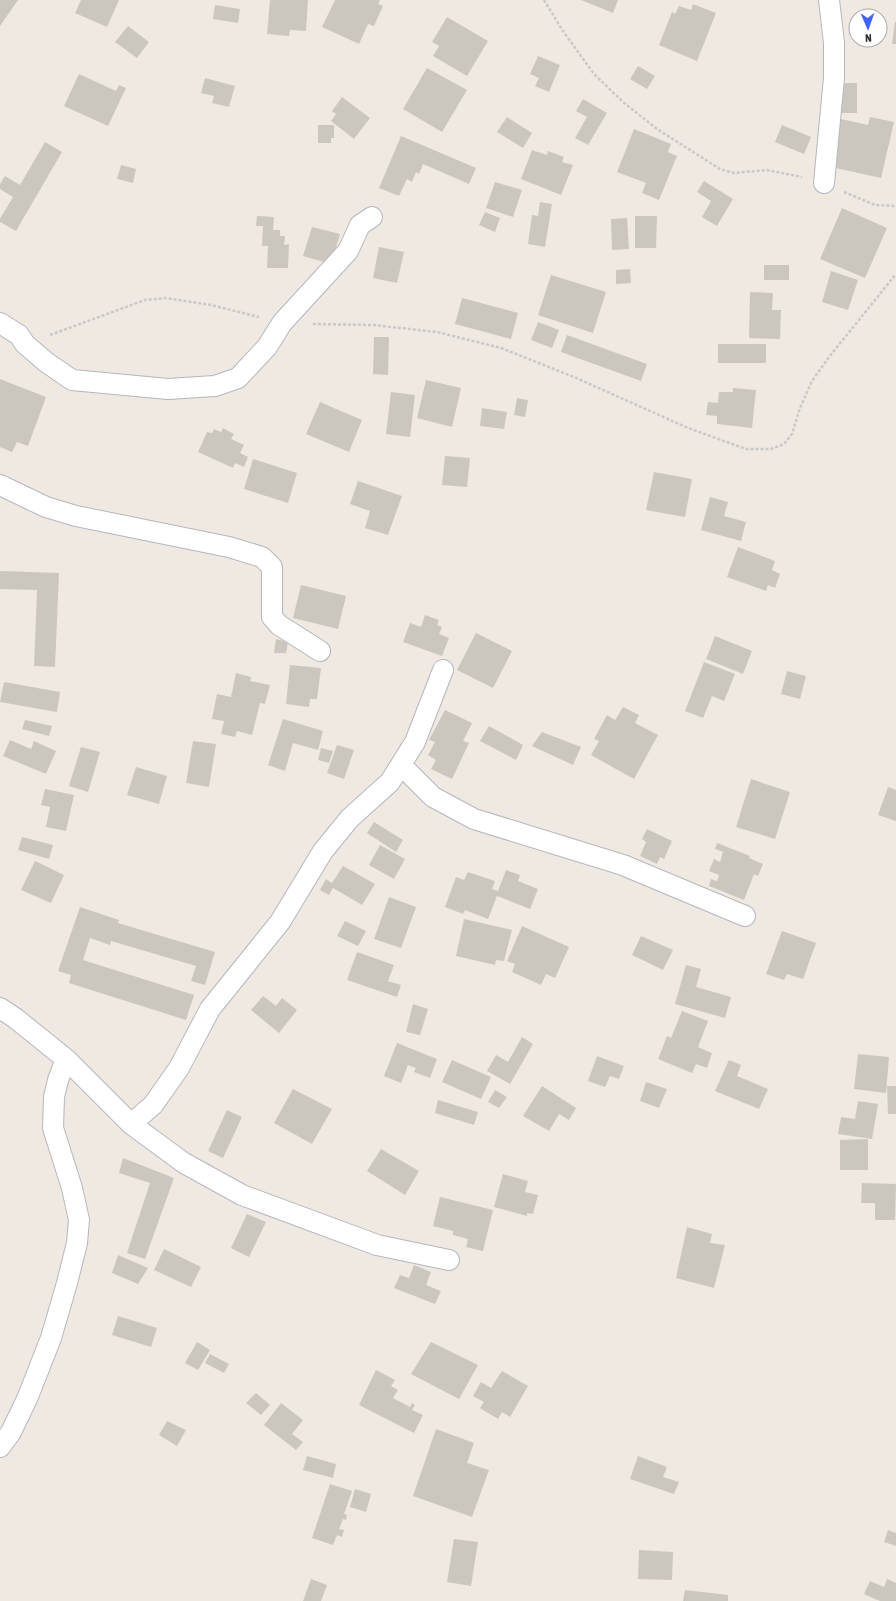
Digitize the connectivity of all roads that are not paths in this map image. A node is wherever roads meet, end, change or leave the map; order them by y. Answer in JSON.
{"nodes":[{"id":1,"x":829,"y":0,"type":"edge"},
{"id":2,"x":824,"y":183,"type":"road end"},
{"id":3,"x":372,"y":217,"type":"dead end"},
{"id":4,"x":0,"y":323,"type":"edge"},
{"id":5,"x":0,"y":485,"type":"edge"},
{"id":6,"x":320,"y":651,"type":"dead end"},
{"id":7,"x":443,"y":670,"type":"dead end"},
{"id":8,"x":401,"y":764,"type":"junction"},
{"id":9,"x":745,"y":916,"type":"dead end"},
{"id":10,"x":0,"y":1008,"type":"edge"},
{"id":11,"x":66,"y":1059,"type":"junction"},
{"id":12,"x":131,"y":1124,"type":"junction"},
{"id":13,"x":449,"y":1260,"type":"dead end"},
{"id":14,"x":0,"y":1446,"type":"edge"}],
"edges":[{"from":1,"to":2,"type":"street"},
{"from":3,"to":4,"type":"street"},
{"from":5,"to":6,"type":"street"},
{"from":7,"to":8,"type":"street"},
{"from":8,"to":9,"type":"street"},
{"from":8,"to":12,"type":"street"},
{"from":10,"to":11,"type":"street"},
{"from":11,"to":12,"type":"street"},
{"from":11,"to":14,"type":"street"},
{"from":12,"to":13,"type":"street"}]}
